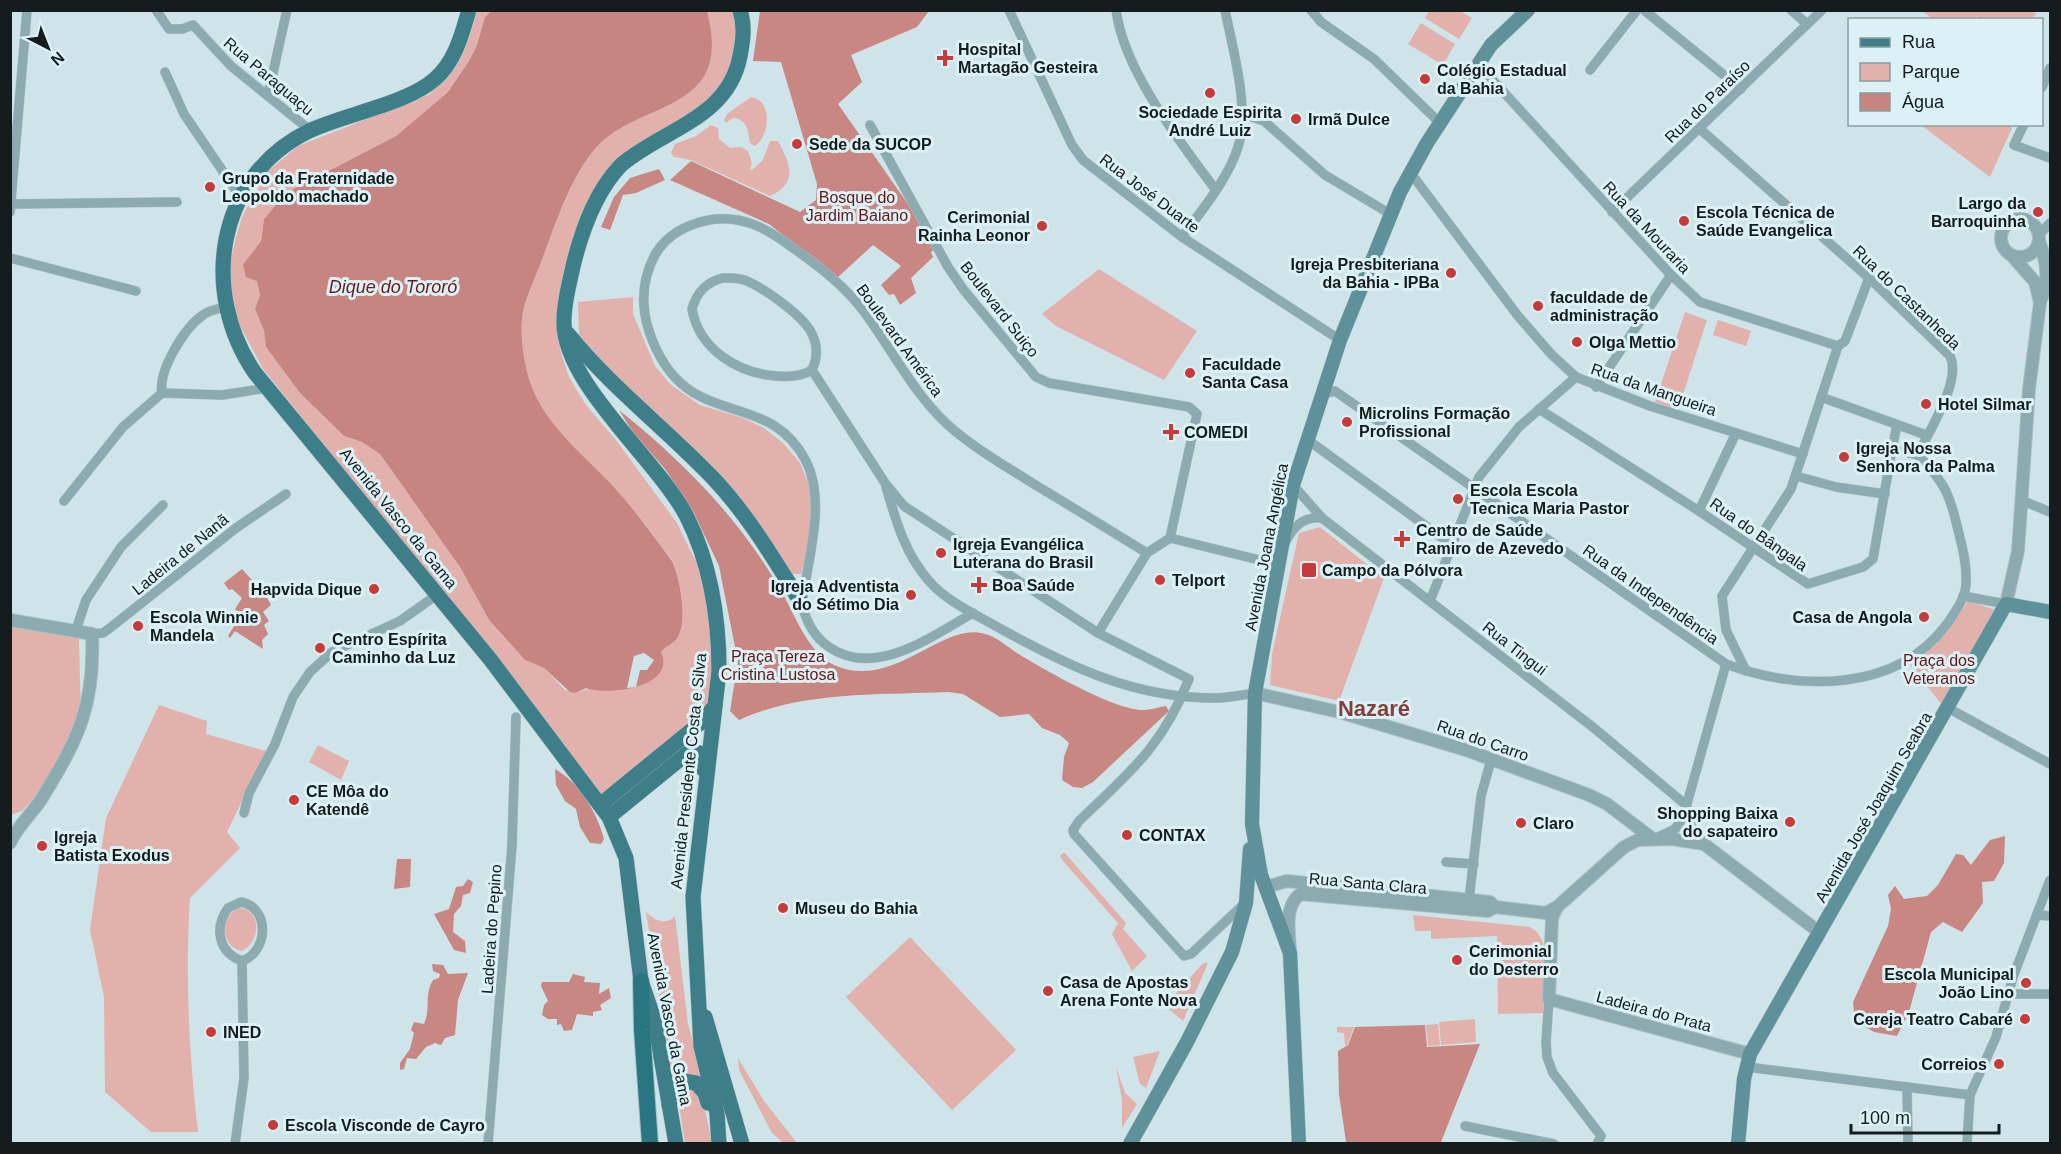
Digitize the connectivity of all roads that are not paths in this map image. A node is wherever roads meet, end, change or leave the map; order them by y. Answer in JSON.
{"nodes":[{"id":1,"x":27,"y":10,"type":"edge"},
{"id":2,"x":156,"y":10,"type":"edge"},
{"id":3,"x":287,"y":10,"type":"edge"},
{"id":4,"x":469,"y":10,"type":"edge"},
{"id":5,"x":740,"y":10,"type":"edge"},
{"id":6,"x":1009,"y":10,"type":"edge"},
{"id":7,"x":1116,"y":10,"type":"edge"},
{"id":8,"x":1311,"y":10,"type":"edge"},
{"id":9,"x":1528,"y":10,"type":"edge"},
{"id":10,"x":1637,"y":10,"type":"edge"},
{"id":11,"x":1644,"y":10,"type":"edge"},
{"id":12,"x":1791,"y":10,"type":"edge"},
{"id":13,"x":1822,"y":10,"type":"edge"},
{"id":14,"x":1227,"y":11,"type":"edge"},
{"id":15,"x":1808,"y":24,"type":"junction"},
{"id":16,"x":2050,"y":68,"type":"edge"},
{"id":17,"x":1590,"y":70,"type":"dead end"},
{"id":18,"x":165,"y":72,"type":"dead end"},
{"id":19,"x":1470,"y":76,"type":"junction"},
{"id":20,"x":2043,"y":85,"type":"edge"},
{"id":21,"x":1741,"y":89,"type":"junction"},
{"id":22,"x":268,"y":95,"type":"junction"},
{"id":23,"x":1243,"y":114,"type":"junction"},
{"id":24,"x":1440,"y":123,"type":"junction"},
{"id":25,"x":870,"y":124,"type":"dead end"},
{"id":26,"x":2023,"y":126,"type":"edge"},
{"id":27,"x":1700,"y":129,"type":"junction"},
{"id":28,"x":311,"y":131,"type":"junction"},
{"id":29,"x":14,"y":139,"type":"edge"},
{"id":30,"x":2050,"y":158,"type":"edge"},
{"id":31,"x":1410,"y":172,"type":"junction"},
{"id":32,"x":13,"y":175,"type":"edge"},
{"id":33,"x":1215,"y":189,"type":"junction"},
{"id":34,"x":241,"y":198,"type":"junction"},
{"id":35,"x":177,"y":202,"type":"dead end"},
{"id":36,"x":11,"y":208,"type":"edge"},
{"id":37,"x":1612,"y":212,"type":"junction"},
{"id":38,"x":1392,"y":215,"type":"junction"},
{"id":39,"x":2050,"y":223,"type":"edge"},
{"id":40,"x":1182,"y":237,"type":"junction"},
{"id":41,"x":2038,"y":238,"type":"junction"},
{"id":42,"x":2013,"y":256,"type":"junction"},
{"id":43,"x":10,"y":258,"type":"edge"},
{"id":44,"x":1671,"y":275,"type":"junction"},
{"id":45,"x":1869,"y":278,"type":"junction"},
{"id":46,"x":136,"y":291,"type":"dead end"},
{"id":47,"x":2040,"y":303,"type":"junction"},
{"id":48,"x":226,"y":307,"type":"junction"},
{"id":49,"x":565,"y":330,"type":"junction"},
{"id":50,"x":1340,"y":340,"type":"junction"},
{"id":51,"x":1839,"y":346,"type":"junction"},
{"id":52,"x":812,"y":370,"type":"junction"},
{"id":53,"x":1576,"y":376,"type":"junction"},
{"id":54,"x":1596,"y":387,"type":"junction"},
{"id":55,"x":267,"y":388,"type":"junction"},
{"id":56,"x":162,"y":393,"type":"junction"},
{"id":57,"x":1321,"y":394,"type":"junction"},
{"id":58,"x":1821,"y":397,"type":"junction"},
{"id":59,"x":1539,"y":409,"type":"junction"},
{"id":60,"x":1897,"y":425,"type":"junction"},
{"id":61,"x":1736,"y":433,"type":"junction"},
{"id":62,"x":1926,"y":435,"type":"junction"},
{"id":63,"x":1308,"y":440,"type":"junction"},
{"id":64,"x":1892,"y":449,"type":"junction"},
{"id":65,"x":1803,"y":454,"type":"junction"},
{"id":66,"x":1918,"y":455,"type":"junction"},
{"id":67,"x":1796,"y":476,"type":"junction"},
{"id":68,"x":885,"y":483,"type":"junction"},
{"id":69,"x":1293,"y":485,"type":"junction"},
{"id":70,"x":1474,"y":488,"type":"junction"},
{"id":71,"x":286,"y":494,"type":"dead end"},
{"id":72,"x":1885,"y":494,"type":"junction"},
{"id":73,"x":64,"y":501,"type":"dead end"},
{"id":74,"x":2023,"y":501,"type":"junction"},
{"id":75,"x":163,"y":505,"type":"dead end"},
{"id":76,"x":1699,"y":510,"type":"junction"},
{"id":77,"x":2050,"y":512,"type":"edge"},
{"id":78,"x":1322,"y":518,"type":"junction"},
{"id":79,"x":1170,"y":538,"type":"junction"},
{"id":80,"x":1452,"y":544,"type":"junction"},
{"id":81,"x":1283,"y":547,"type":"junction"},
{"id":82,"x":1753,"y":548,"type":"junction"},
{"id":83,"x":1147,"y":554,"type":"junction"},
{"id":84,"x":1280,"y":565,"type":"junction"},
{"id":85,"x":438,"y":594,"type":"junction"},
{"id":86,"x":1963,"y":596,"type":"junction"},
{"id":87,"x":1430,"y":601,"type":"junction"},
{"id":88,"x":802,"y":604,"type":"junction"},
{"id":89,"x":2006,"y":604,"type":"junction"},
{"id":90,"x":2050,"y":612,"type":"edge"},
{"id":91,"x":974,"y":613,"type":"junction"},
{"id":92,"x":10,"y":620,"type":"edge"},
{"id":93,"x":76,"y":630,"type":"junction"},
{"id":94,"x":1098,"y":633,"type":"junction"},
{"id":95,"x":92,"y":634,"type":"junction"},
{"id":96,"x":1726,"y":664,"type":"junction"},
{"id":97,"x":1746,"y":671,"type":"junction"},
{"id":98,"x":1255,"y":693,"type":"junction"},
{"id":99,"x":1183,"y":696,"type":"junction"},
{"id":100,"x":715,"y":706,"type":"junction"},
{"id":101,"x":1948,"y":708,"type":"junction"},
{"id":102,"x":516,"y":717,"type":"dead end"},
{"id":103,"x":1491,"y":760,"type":"junction"},
{"id":104,"x":2050,"y":764,"type":"edge"},
{"id":105,"x":704,"y":789,"type":"junction"},
{"id":106,"x":1686,"y":805,"type":"junction"},
{"id":107,"x":605,"y":811,"type":"junction"},
{"id":108,"x":244,"y":813,"type":"dead end"},
{"id":109,"x":29,"y":815,"type":"junction"},
{"id":110,"x":1628,"y":819,"type":"junction"},
{"id":111,"x":10,"y":824,"type":"edge"},
{"id":112,"x":1252,"y":824,"type":"junction"},
{"id":113,"x":1653,"y":839,"type":"junction"},
{"id":114,"x":10,"y":843,"type":"edge"},
{"id":115,"x":1704,"y":844,"type":"junction"},
{"id":116,"x":1624,"y":847,"type":"junction"},
{"id":117,"x":1446,"y":862,"type":"dead end"},
{"id":118,"x":1474,"y":864,"type":"junction"},
{"id":119,"x":2050,"y":880,"type":"edge"},
{"id":120,"x":1266,"y":887,"type":"junction"},
{"id":121,"x":1469,"y":900,"type":"junction"},
{"id":122,"x":1246,"y":903,"type":"junction"},
{"id":123,"x":1495,"y":907,"type":"junction"},
{"id":124,"x":1557,"y":908,"type":"junction"},
{"id":125,"x":1540,"y":912,"type":"junction"},
{"id":126,"x":2037,"y":915,"type":"junction"},
{"id":127,"x":2050,"y":916,"type":"edge"},
{"id":128,"x":1552,"y":924,"type":"junction"},
{"id":129,"x":1820,"y":932,"type":"junction"},
{"id":130,"x":1290,"y":953,"type":"junction"},
{"id":131,"x":242,"y":961,"type":"junction"},
{"id":132,"x":641,"y":981,"type":"junction"},
{"id":133,"x":2008,"y":994,"type":"junction"},
{"id":134,"x":2050,"y":994,"type":"edge"},
{"id":135,"x":1549,"y":999,"type":"junction"},
{"id":136,"x":700,"y":1002,"type":"junction"},
{"id":137,"x":1748,"y":1061,"type":"junction"},
{"id":138,"x":644,"y":1069,"type":"junction"},
{"id":139,"x":1907,"y":1087,"type":"junction"},
{"id":140,"x":1970,"y":1095,"type":"junction"},
{"id":141,"x":669,"y":1109,"type":"junction"},
{"id":142,"x":1465,"y":1126,"type":"dead end"},
{"id":143,"x":1599,"y":1140,"type":"edge"},
{"id":144,"x":235,"y":1143,"type":"edge"},
{"id":145,"x":488,"y":1143,"type":"edge"},
{"id":146,"x":650,"y":1143,"type":"edge"},
{"id":147,"x":659,"y":1143,"type":"edge"},
{"id":148,"x":676,"y":1143,"type":"edge"},
{"id":149,"x":718,"y":1143,"type":"edge"},
{"id":150,"x":742,"y":1143,"type":"edge"},
{"id":151,"x":1130,"y":1143,"type":"edge"},
{"id":152,"x":1299,"y":1143,"type":"edge"},
{"id":153,"x":1554,"y":1143,"type":"edge"},
{"id":154,"x":1738,"y":1143,"type":"edge"},
{"id":155,"x":1908,"y":1143,"type":"edge"},
{"id":156,"x":1967,"y":1143,"type":"edge"}],
"edges":[{"from":1,"to":29,"type":"street"},
{"from":2,"to":22,"type":"street","name":"Rua Paraguaçu"},
{"from":3,"to":22,"type":"street"},
{"from":4,"to":28,"type":"main road","name":"Avenida Vasco da Gama"},
{"from":5,"to":49,"type":"main road","name":"Avenida Presidente Costa e Silva"},
{"from":6,"to":40,"type":"street","name":"Rua José Duarte"},
{"from":7,"to":33,"type":"street"},
{"from":8,"to":24,"type":"street"},
{"from":9,"to":19,"type":"main road","name":"Avenida Joana Angélica"},
{"from":10,"to":17,"type":"street"},
{"from":11,"to":21,"type":"street"},
{"from":12,"to":15,"type":"street"},
{"from":13,"to":15,"type":"street","name":"Rua do Paraíso"},
{"from":14,"to":23,"type":"street"},
{"from":15,"to":21,"type":"street","name":"Rua do Paraíso"},
{"from":16,"to":20,"type":"street"},
{"from":18,"to":34,"type":"street"},
{"from":19,"to":24,"type":"main road","name":"Avenida Joana Angélica"},
{"from":19,"to":37,"type":"street","name":"Rua da Mouraria"},
{"from":21,"to":27,"type":"street","name":"Rua do Paraíso"},
{"from":22,"to":28,"type":"street","name":"Rua Paraguaçu"},
{"from":23,"to":33,"type":"street"},
{"from":23,"to":38,"type":"street"},
{"from":24,"to":31,"type":"main road","name":"Avenida Joana Angélica"},
{"from":25,"to":79,"type":"street","name":"Boulevard Suiço"},
{"from":26,"to":30,"type":"street"},
{"from":27,"to":37,"type":"street","name":"Rua do Paraíso"},
{"from":27,"to":45,"type":"street","name":"Rua do Castanheda"},
{"from":28,"to":34,"type":"main road","name":"Avenida Vasco da Gama"},
{"from":29,"to":32,"type":"street"},
{"from":31,"to":38,"type":"main road","name":"Avenida Joana Angélica"},
{"from":31,"to":53,"type":"street","name":"Rua da Mangueira"},
{"from":32,"to":36,"type":"street"},
{"from":33,"to":40,"type":"street"},
{"from":34,"to":48,"type":"main road","name":"Avenida Vasco da Gama"},
{"from":35,"to":36,"type":"street"},
{"from":37,"to":44,"type":"street","name":"Rua da Mouraria"},
{"from":38,"to":50,"type":"main road","name":"Avenida Joana Angélica"},
{"from":39,"to":41,"type":"street"},
{"from":40,"to":50,"type":"street","name":"Rua José Duarte"},
{"from":41,"to":42,"type":"street"},
{"from":41,"to":42,"type":"street"},
{"from":41,"to":47,"type":"street","name":"Avenida José Joaquim Seabra"},
{"from":42,"to":47,"type":"street","name":"Avenida José Joaquim Seabra"},
{"from":43,"to":46,"type":"street"},
{"from":44,"to":51,"type":"street","name":"Rua da Mouraria"},
{"from":44,"to":54,"type":"street"},
{"from":45,"to":51,"type":"street"},
{"from":45,"to":62,"type":"street","name":"Rua do Castanheda"},
{"from":47,"to":74,"type":"street","name":"Avenida José Joaquim Seabra"},
{"from":48,"to":55,"type":"main road","name":"Avenida Vasco da Gama"},
{"from":48,"to":56,"type":"street"},
{"from":49,"to":88,"type":"main road"},
{"from":49,"to":100,"type":"main road","name":"Avenida Presidente Costa e Silva"},
{"from":50,"to":57,"type":"main road","name":"Avenida Joana Angélica"},
{"from":51,"to":58,"type":"street"},
{"from":52,"to":52,"type":"street"},
{"from":52,"to":68,"type":"street"},
{"from":53,"to":54,"type":"street","name":"Rua da Mangueira"},
{"from":53,"to":59,"type":"street"},
{"from":54,"to":61,"type":"street","name":"Rua da Mangueira"},
{"from":55,"to":56,"type":"street"},
{"from":55,"to":85,"type":"main road","name":"Avenida Vasco da Gama"},
{"from":56,"to":73,"type":"street"},
{"from":57,"to":63,"type":"main road","name":"Avenida Joana Angélica"},
{"from":57,"to":70,"type":"street","name":"Rua da Independência"},
{"from":58,"to":60,"type":"street"},
{"from":58,"to":65,"type":"street"},
{"from":59,"to":70,"type":"street"},
{"from":59,"to":76,"type":"street","name":"Rua do Bângala"},
{"from":60,"to":62,"type":"street"},
{"from":60,"to":64,"type":"street","name":"Rua do Bângala"},
{"from":61,"to":65,"type":"street","name":"Rua da Mangueira"},
{"from":61,"to":76,"type":"street"},
{"from":62,"to":66,"type":"street"},
{"from":63,"to":69,"type":"main road","name":"Avenida Joana Angélica"},
{"from":63,"to":80,"type":"street"},
{"from":64,"to":66,"type":"street"},
{"from":64,"to":72,"type":"street","name":"Rua do Bângala"},
{"from":65,"to":67,"type":"street"},
{"from":66,"to":86,"type":"street"},
{"from":67,"to":72,"type":"street"},
{"from":67,"to":82,"type":"street"},
{"from":68,"to":91,"type":"street"},
{"from":68,"to":94,"type":"street"},
{"from":69,"to":78,"type":"street","name":"Rua Tingui"},
{"from":69,"to":81,"type":"main road","name":"Avenida Joana Angélica"},
{"from":70,"to":80,"type":"street"},
{"from":70,"to":96,"type":"street","name":"Rua da Independência"},
{"from":71,"to":95,"type":"street","name":"Ladeira de Nanã"},
{"from":72,"to":82,"type":"street","name":"Rua do Bângala"},
{"from":74,"to":77,"type":"street"},
{"from":74,"to":89,"type":"street","name":"Avenida José Joaquim Seabra"},
{"from":75,"to":93,"type":"street"},
{"from":76,"to":82,"type":"street","name":"Rua do Bângala"},
{"from":78,"to":81,"type":"street"},
{"from":78,"to":87,"type":"street","name":"Rua Tingui"},
{"from":79,"to":83,"type":"street"},
{"from":79,"to":84,"type":"street"},
{"from":80,"to":87,"type":"street"},
{"from":81,"to":84,"type":"main road","name":"Avenida Joana Angélica"},
{"from":82,"to":97,"type":"street"},
{"from":83,"to":88,"type":"street","name":"Boulevard América"},
{"from":83,"to":94,"type":"street"},
{"from":84,"to":98,"type":"main road","name":"Avenida Joana Angélica"},
{"from":85,"to":107,"type":"main road","name":"Avenida Vasco da Gama"},
{"from":85,"to":108,"type":"street"},
{"from":86,"to":89,"type":"street"},
{"from":86,"to":97,"type":"street","name":"Rua da Independência"},
{"from":87,"to":106,"type":"street","name":"Rua Tingui"},
{"from":88,"to":91,"type":"street"},
{"from":89,"to":90,"type":"main road"},
{"from":89,"to":101,"type":"main road","name":"Avenida José Joaquim Seabra"},
{"from":91,"to":99,"type":"street"},
{"from":92,"to":93,"type":"street"},
{"from":93,"to":95,"type":"street"},
{"from":94,"to":99,"type":"street"},
{"from":95,"to":109,"type":"street"},
{"from":96,"to":97,"type":"street","name":"Rua da Independência"},
{"from":96,"to":106,"type":"street"},
{"from":98,"to":99,"type":"street"},
{"from":98,"to":103,"type":"street","name":"Rua do Carro"},
{"from":98,"to":112,"type":"main road","name":"Avenida Joana Angélica"},
{"from":99,"to":122,"type":"street"},
{"from":100,"to":105,"type":"main road","name":"Avenida Presidente Costa e Silva"},
{"from":100,"to":107,"type":"main road"},
{"from":101,"to":104,"type":"street"},
{"from":101,"to":129,"type":"main road","name":"Avenida José Joaquim Seabra"},
{"from":102,"to":145,"type":"street","name":"Ladeira do Pepino"},
{"from":103,"to":110,"type":"street","name":"Rua do Carro"},
{"from":103,"to":118,"type":"street"},
{"from":105,"to":107,"type":"main road"},
{"from":105,"to":136,"type":"main road","name":"Avenida Presidente Costa e Silva"},
{"from":106,"to":113,"type":"street"},
{"from":106,"to":115,"type":"street"},
{"from":107,"to":132,"type":"main road","name":"Avenida Vasco da Gama"},
{"from":109,"to":111,"type":"street"},
{"from":109,"to":114,"type":"street"},
{"from":110,"to":113,"type":"street","name":"Rua do Carro"},
{"from":110,"to":116,"type":"street"},
{"from":112,"to":120,"type":"main road","name":"Avenida Joana Angélica"},
{"from":112,"to":122,"type":"main road"},
{"from":113,"to":115,"type":"street"},
{"from":113,"to":116,"type":"street"},
{"from":115,"to":129,"type":"street"},
{"from":116,"to":124,"type":"street"},
{"from":117,"to":118,"type":"street"},
{"from":118,"to":121,"type":"street"},
{"from":119,"to":126,"type":"street"},
{"from":120,"to":121,"type":"street","name":"Rua Santa Clara"},
{"from":120,"to":122,"type":"main road"},
{"from":120,"to":130,"type":"main road","name":"Avenida Joana Angélica"},
{"from":121,"to":123,"type":"street","name":"Rua Santa Clara"},
{"from":122,"to":151,"type":"main road"},
{"from":123,"to":125,"type":"street","name":"Rua Santa Clara"},
{"from":123,"to":130,"type":"street","name":"Rua Santa Clara"},
{"from":124,"to":125,"type":"street","name":"Rua Santa Clara"},
{"from":124,"to":128,"type":"street"},
{"from":125,"to":128,"type":"street"},
{"from":126,"to":127,"type":"street"},
{"from":126,"to":133,"type":"street"},
{"from":128,"to":135,"type":"street"},
{"from":129,"to":137,"type":"main road","name":"Avenida José Joaquim Seabra"},
{"from":130,"to":152,"type":"main road","name":"Avenida Joana Angélica"},
{"from":131,"to":131,"type":"street"},
{"from":131,"to":144,"type":"street"},
{"from":132,"to":138,"type":"highway"},
{"from":132,"to":141,"type":"main road","name":"Avenida Vasco da Gama"},
{"from":133,"to":134,"type":"street"},
{"from":133,"to":140,"type":"street"},
{"from":135,"to":137,"type":"street","name":"Ladeira do Prata"},
{"from":135,"to":143,"type":"street"},
{"from":136,"to":149,"type":"main road","name":"Avenida Presidente Costa e Silva"},
{"from":136,"to":150,"type":"main road"},
{"from":137,"to":139,"type":"street"},
{"from":137,"to":154,"type":"main road","name":"Avenida José Joaquim Seabra"},
{"from":138,"to":146,"type":"highway"},
{"from":138,"to":147,"type":"highway"},
{"from":139,"to":140,"type":"street"},
{"from":139,"to":155,"type":"street"},
{"from":140,"to":156,"type":"street"},
{"from":141,"to":148,"type":"main road","name":"Avenida Vasco da Gama"},
{"from":141,"to":149,"type":"main road"},
{"from":142,"to":153,"type":"street"}]}
